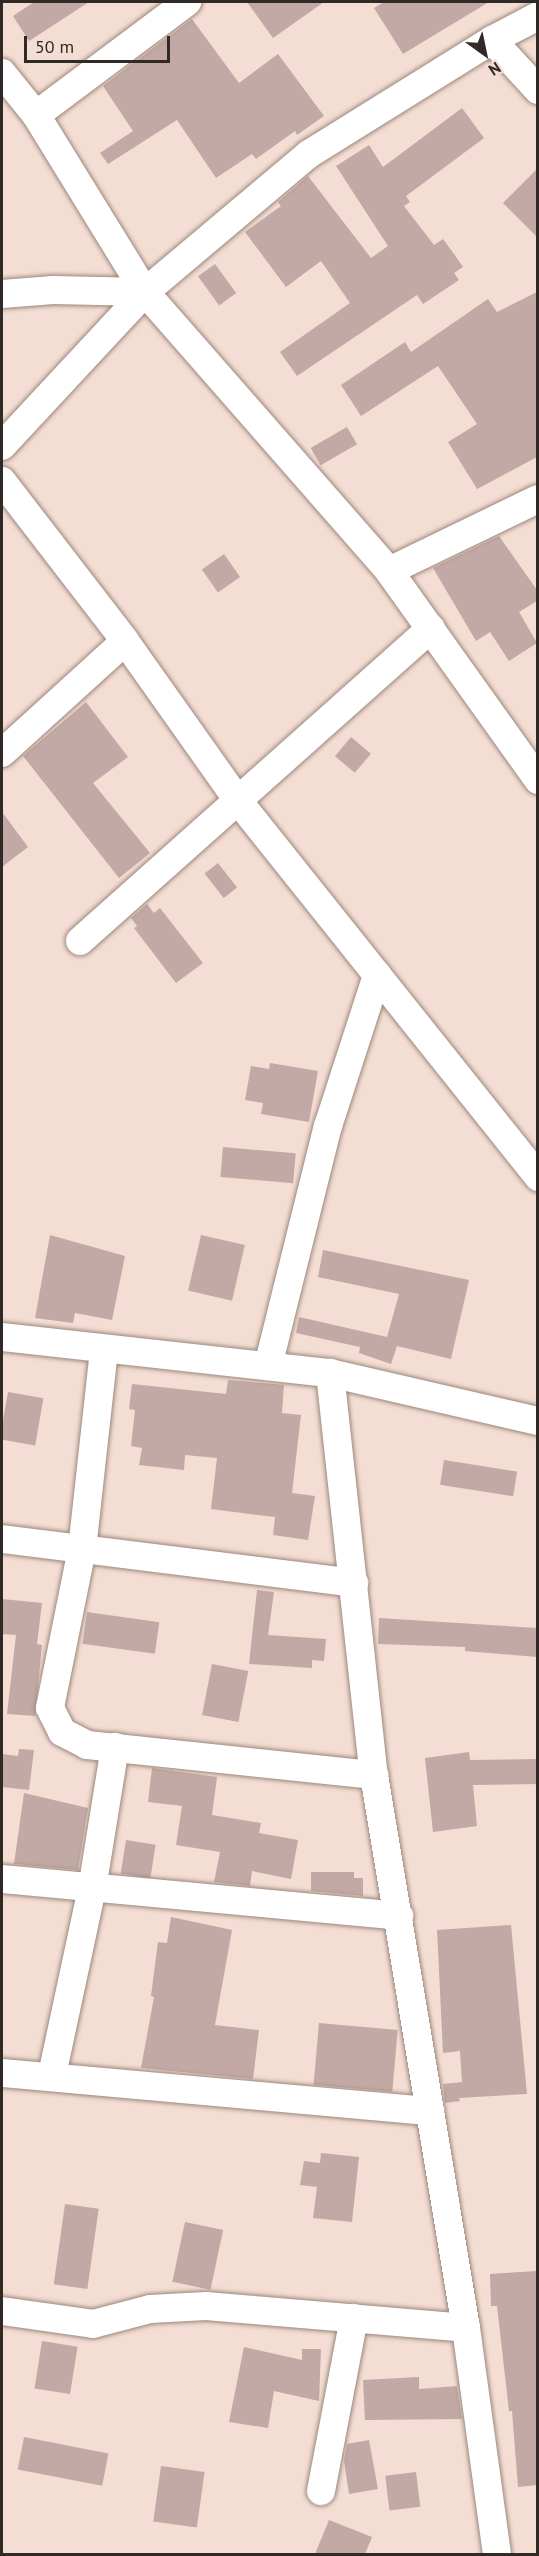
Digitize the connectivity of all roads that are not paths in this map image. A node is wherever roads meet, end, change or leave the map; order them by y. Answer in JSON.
{"nodes":[{"id":1,"x":187,"y":2,"type":"edge"},
{"id":2,"x":537,"y":16,"type":"edge"},
{"id":3,"x":492,"y":40,"type":"junction"},
{"id":4,"x":2,"y":73,"type":"edge"},
{"id":5,"x":537,"y":90,"type":"edge"},
{"id":6,"x":36,"y":114,"type":"junction"},
{"id":7,"x":145,"y":292,"type":"junction"},
{"id":8,"x":2,"y":294,"type":"edge"},
{"id":9,"x":2,"y":446,"type":"edge"},
{"id":10,"x":6,"y":496,"type":"edge"},
{"id":11,"x":537,"y":499,"type":"edge"},
{"id":12,"x":389,"y":571,"type":"junction"},
{"id":13,"x":431,"y":628,"type":"junction"},
{"id":14,"x":125,"y":641,"type":"junction"},
{"id":15,"x":2,"y":753,"type":"edge"},
{"id":16,"x":537,"y":780,"type":"edge"},
{"id":17,"x":239,"y":802,"type":"junction"},
{"id":18,"x":80,"y":941,"type":"dead end"},
{"id":19,"x":377,"y":975,"type":"junction"},
{"id":20,"x":537,"y":1177,"type":"edge"},
{"id":21,"x":2,"y":1337,"type":"edge"},
{"id":22,"x":105,"y":1350,"type":"junction"},
{"id":23,"x":268,"y":1366,"type":"junction"},
{"id":24,"x":330,"y":1373,"type":"junction"},
{"id":25,"x":537,"y":1421,"type":"edge"},
{"id":26,"x":2,"y":1539,"type":"edge"},
{"id":27,"x":82,"y":1549,"type":"junction"},
{"id":28,"x":354,"y":1582,"type":"junction"},
{"id":29,"x":115,"y":1747,"type":"junction"},
{"id":30,"x":374,"y":1775,"type":"junction"},
{"id":31,"x":2,"y":1879,"type":"edge"},
{"id":32,"x":92,"y":1889,"type":"junction"},
{"id":33,"x":399,"y":1916,"type":"junction"},
{"id":34,"x":2,"y":2073,"type":"edge"},
{"id":35,"x":52,"y":2075,"type":"junction"},
{"id":36,"x":430,"y":2111,"type":"junction"},
{"id":37,"x":2,"y":2311,"type":"edge"},
{"id":38,"x":354,"y":2318,"type":"junction"},
{"id":39,"x":466,"y":2328,"type":"junction"},
{"id":40,"x":321,"y":2491,"type":"dead end"},
{"id":41,"x":497,"y":2554,"type":"edge"}],
"edges":[{"from":1,"to":6,"type":"street"},
{"from":2,"to":3,"type":"street"},
{"from":3,"to":5,"type":"street"},
{"from":3,"to":7,"type":"street"},
{"from":4,"to":6,"type":"street"},
{"from":6,"to":7,"type":"street"},
{"from":7,"to":8,"type":"street"},
{"from":7,"to":9,"type":"street"},
{"from":7,"to":12,"type":"street"},
{"from":10,"to":14,"type":"street"},
{"from":11,"to":12,"type":"street"},
{"from":12,"to":13,"type":"street"},
{"from":13,"to":16,"type":"street"},
{"from":13,"to":17,"type":"street"},
{"from":14,"to":15,"type":"street"},
{"from":14,"to":17,"type":"street"},
{"from":17,"to":18,"type":"street"},
{"from":17,"to":19,"type":"street"},
{"from":19,"to":20,"type":"street"},
{"from":19,"to":23,"type":"street"},
{"from":21,"to":22,"type":"street"},
{"from":22,"to":23,"type":"street"},
{"from":22,"to":27,"type":"street"},
{"from":23,"to":24,"type":"street"},
{"from":24,"to":25,"type":"street"},
{"from":24,"to":28,"type":"street"},
{"from":26,"to":27,"type":"street"},
{"from":27,"to":28,"type":"street"},
{"from":27,"to":29,"type":"street"},
{"from":28,"to":30,"type":"street"},
{"from":29,"to":30,"type":"street"},
{"from":29,"to":32,"type":"street"},
{"from":30,"to":33,"type":"street"},
{"from":31,"to":32,"type":"street"},
{"from":32,"to":33,"type":"street"},
{"from":32,"to":35,"type":"street"},
{"from":33,"to":36,"type":"street"},
{"from":34,"to":35,"type":"street"},
{"from":35,"to":36,"type":"street"},
{"from":36,"to":39,"type":"street"},
{"from":37,"to":38,"type":"street"},
{"from":38,"to":39,"type":"street"},
{"from":38,"to":40,"type":"street"},
{"from":39,"to":41,"type":"street"}]}
